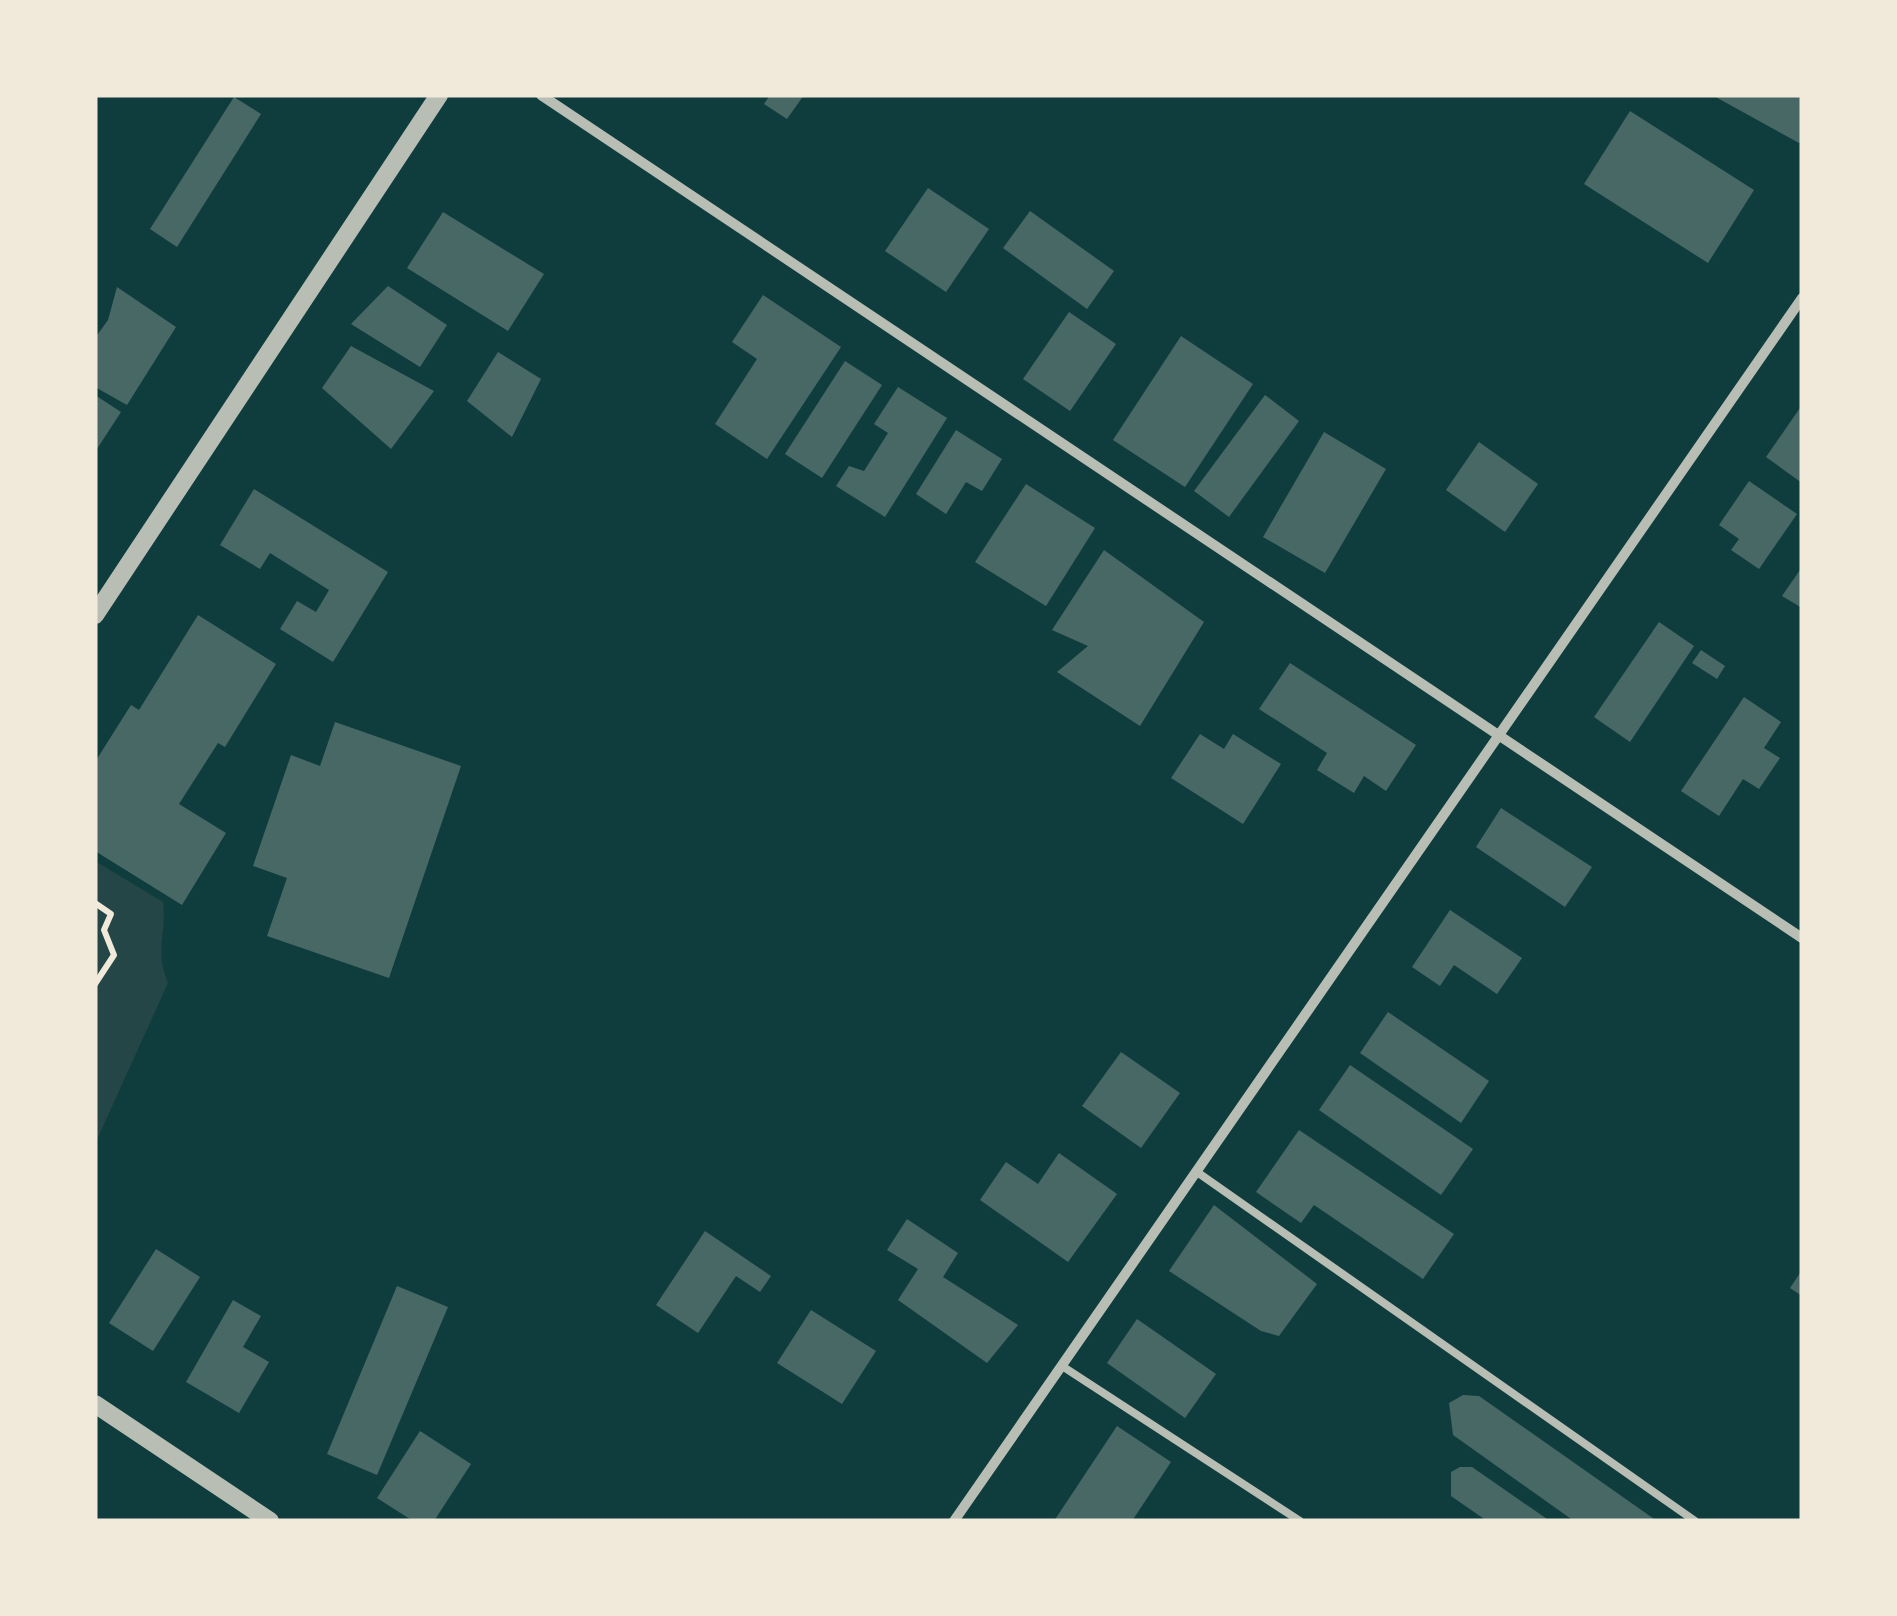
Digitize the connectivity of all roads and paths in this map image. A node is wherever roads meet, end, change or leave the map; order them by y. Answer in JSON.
{"nodes":[{"id":1,"x":439,"y":95,"type":"edge"},
{"id":2,"x":541,"y":95,"type":"edge"},
{"id":3,"x":1802,"y":298,"type":"edge"},
{"id":4,"x":95,"y":616,"type":"edge"},
{"id":5,"x":1500,"y":735,"type":"junction"},
{"id":6,"x":95,"y":903,"type":"edge"},
{"id":7,"x":100,"y":931,"type":"edge"},
{"id":8,"x":1802,"y":938,"type":"edge"},
{"id":9,"x":95,"y":984,"type":"edge"},
{"id":10,"x":1197,"y":1172,"type":"junction"},
{"id":11,"x":1062,"y":1366,"type":"junction"},
{"id":12,"x":95,"y":1404,"type":"edge"},
{"id":13,"x":270,"y":1521,"type":"edge"},
{"id":14,"x":954,"y":1521,"type":"edge"},
{"id":15,"x":1300,"y":1521,"type":"edge"},
{"id":16,"x":1696,"y":1521,"type":"edge"}],
"edges":[{"from":1,"to":4,"type":"street"},
{"from":2,"to":5,"type":"street"},
{"from":3,"to":5,"type":"street"},
{"from":5,"to":8,"type":"street"},
{"from":5,"to":10,"type":"street"},
{"from":6,"to":7,"type":"path"},
{"from":7,"to":9,"type":"path"},
{"from":10,"to":11,"type":"street"},
{"from":10,"to":16,"type":"lane"},
{"from":11,"to":14,"type":"street"},
{"from":11,"to":15,"type":"lane"},
{"from":12,"to":13,"type":"street"}]}
